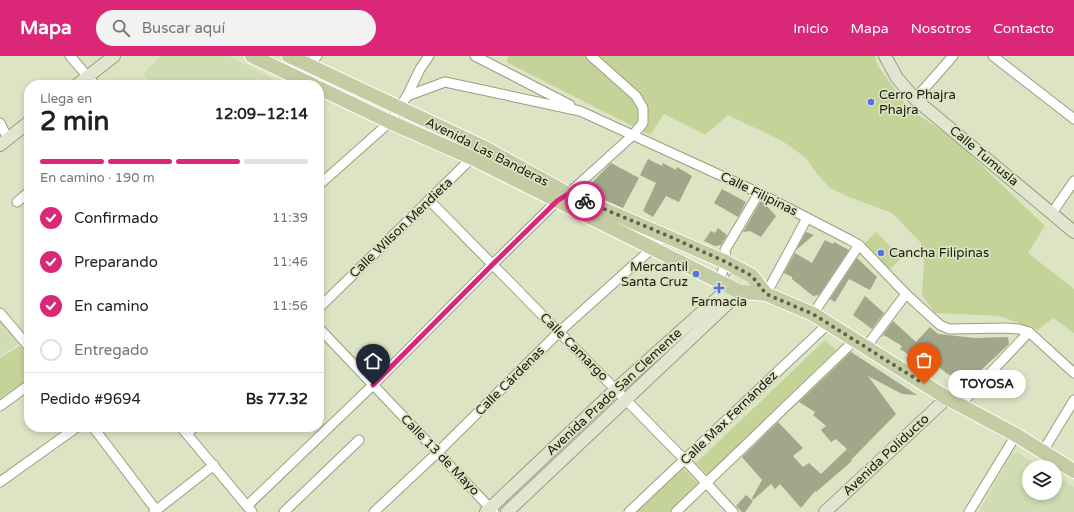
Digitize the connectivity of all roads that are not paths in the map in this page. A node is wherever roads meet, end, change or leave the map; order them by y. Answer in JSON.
{"nodes":[{"id":1,"x":70,"y":56,"type":"edge"},
{"id":2,"x":114,"y":56,"type":"edge"},
{"id":3,"x":252,"y":56,"type":"edge"},
{"id":4,"x":289,"y":56,"type":"edge"},
{"id":5,"x":429,"y":56,"type":"edge"},
{"id":6,"x":475,"y":56,"type":"edge"},
{"id":7,"x":591,"y":56,"type":"edge"},
{"id":8,"x":885,"y":56,"type":"edge"},
{"id":9,"x":953,"y":56,"type":"edge"},
{"id":10,"x":994,"y":56,"type":"edge"},
{"id":11,"x":313,"y":61,"type":"edge"},
{"id":12,"x":91,"y":80,"type":"edge"},
{"id":13,"x":93,"y":80,"type":"edge"},
{"id":14,"x":289,"y":80,"type":"edge"},
{"id":15,"x":292,"y":80,"type":"edge"},
{"id":16,"x":324,"y":90,"type":"edge"},
{"id":17,"x":915,"y":99,"type":"junction"},
{"id":18,"x":404,"y":102,"type":"junction"},
{"id":19,"x":580,"y":111,"type":"junction"},
{"id":20,"x":1074,"y":119,"type":"edge"},
{"id":21,"x":390,"y":122,"type":"junction"},
{"id":22,"x":0,"y":123,"type":"edge"},
{"id":23,"x":24,"y":126,"type":"edge"},
{"id":24,"x":633,"y":135,"type":"junction"},
{"id":25,"x":4,"y":142,"type":"edge"},
{"id":26,"x":483,"y":147,"type":"junction"},
{"id":27,"x":472,"y":158,"type":"junction"},
{"id":28,"x":324,"y":181,"type":"edge"},
{"id":29,"x":1074,"y":181,"type":"edge"},
{"id":30,"x":759,"y":193,"type":"junction"},
{"id":31,"x":24,"y":196,"type":"edge"},
{"id":32,"x":563,"y":198,"type":"junction"},
{"id":33,"x":429,"y":200,"type":"junction"},
{"id":34,"x":17,"y":202,"type":"dead end"},
{"id":35,"x":1052,"y":213,"type":"junction"},
{"id":36,"x":807,"y":218,"type":"junction"},
{"id":37,"x":1074,"y":232,"type":"edge"},
{"id":38,"x":666,"y":235,"type":"junction"},
{"id":39,"x":859,"y":245,"type":"junction"},
{"id":40,"x":654,"y":248,"type":"junction"},
{"id":41,"x":726,"y":262,"type":"junction"},
{"id":42,"x":492,"y":265,"type":"junction"},
{"id":43,"x":746,"y":273,"type":"junction"},
{"id":44,"x":729,"y":287,"type":"junction"},
{"id":45,"x":766,"y":294,"type":"junction"},
{"id":46,"x":906,"y":294,"type":"junction"},
{"id":47,"x":324,"y":303,"type":"edge"},
{"id":48,"x":0,"y":313,"type":"edge"},
{"id":49,"x":813,"y":314,"type":"junction"},
{"id":50,"x":829,"y":323,"type":"junction"},
{"id":51,"x":559,"y":332,"type":"junction"},
{"id":52,"x":1029,"y":332,"type":"junction"},
{"id":53,"x":324,"y":333,"type":"edge"},
{"id":54,"x":24,"y":341,"type":"edge"},
{"id":55,"x":860,"y":344,"type":"junction"},
{"id":56,"x":1074,"y":373,"type":"edge"},
{"id":57,"x":373,"y":385,"type":"junction"},
{"id":58,"x":24,"y":388,"type":"edge"},
{"id":59,"x":616,"y":389,"type":"junction"},
{"id":60,"x":947,"y":398,"type":"junction"},
{"id":61,"x":625,"y":400,"type":"junction"},
{"id":62,"x":1074,"y":400,"type":"edge"},
{"id":63,"x":960,"y":404,"type":"junction"},
{"id":64,"x":0,"y":406,"type":"edge"},
{"id":65,"x":70,"y":432,"type":"edge"},
{"id":66,"x":97,"y":432,"type":"edge"},
{"id":67,"x":185,"y":432,"type":"edge"},
{"id":68,"x":1016,"y":435,"type":"junction"},
{"id":69,"x":359,"y":440,"type":"dead end"},
{"id":70,"x":1043,"y":451,"type":"junction"},
{"id":71,"x":437,"y":453,"type":"junction"},
{"id":72,"x":685,"y":460,"type":"junction"},
{"id":73,"x":214,"y":465,"type":"junction"},
{"id":74,"x":1074,"y":471,"type":"edge"},
{"id":75,"x":0,"y":482,"type":"edge"},
{"id":76,"x":706,"y":483,"type":"junction"},
{"id":77,"x":250,"y":509,"type":"edge"},
{"id":78,"x":155,"y":511,"type":"edge"},
{"id":79,"x":490,"y":511,"type":"edge"},
{"id":80,"x":284,"y":512,"type":"edge"},
{"id":81,"x":374,"y":512,"type":"edge"},
{"id":82,"x":507,"y":512,"type":"edge"},
{"id":83,"x":629,"y":512,"type":"edge"},
{"id":84,"x":676,"y":512,"type":"edge"},
{"id":85,"x":733,"y":512,"type":"edge"},
{"id":86,"x":825,"y":512,"type":"edge"},
{"id":87,"x":969,"y":512,"type":"edge"}],
"edges":[{"from":1,"to":12,"type":"street"},
{"from":2,"to":13,"type":"main road"},
{"from":3,"to":14,"type":"main road"},
{"from":4,"to":11,"type":"main road","name":"Avenida Las Banderas"},
{"from":5,"to":18,"type":"street"},
{"from":6,"to":19,"type":"street"},
{"from":7,"to":24,"type":"street"},
{"from":8,"to":17,"type":"main road","name":"Calle Tumusla"},
{"from":9,"to":17,"type":"street"},
{"from":10,"to":20,"type":"street"},
{"from":11,"to":15,"type":"street"},
{"from":11,"to":18,"type":"main road","name":"Avenida Las Banderas"},
{"from":16,"to":21,"type":"main road","name":"Avenida Las Banderas"},
{"from":17,"to":35,"type":"main road","name":"Calle Tumusla"},
{"from":18,"to":19,"type":"street","name":"Calle Filipinas"},
{"from":18,"to":21,"type":"street"},
{"from":18,"to":26,"type":"main road","name":"Avenida Las Banderas"},
{"from":19,"to":24,"type":"street","name":"Calle Filipinas"},
{"from":21,"to":27,"type":"main road","name":"Avenida Las Banderas"},
{"from":21,"to":28,"type":"street"},
{"from":22,"to":25,"type":"street"},
{"from":23,"to":25,"type":"main road"},
{"from":24,"to":30,"type":"street","name":"Calle Filipinas"},
{"from":24,"to":32,"type":"street"},
{"from":26,"to":27,"type":"street","name":"Calle Wilson Mendieta"},
{"from":26,"to":32,"type":"main road","name":"Avenida Las Banderas"},
{"from":27,"to":32,"type":"main road","name":"Avenida Las Banderas"},
{"from":27,"to":33,"type":"street","name":"Calle Wilson Mendieta"},
{"from":29,"to":35,"type":"street"},
{"from":30,"to":36,"type":"street","name":"Calle Filipinas"},
{"from":30,"to":41,"type":"street"},
{"from":31,"to":34,"type":"street"},
{"from":32,"to":38,"type":"main road","name":"Avenida Las Banderas"},
{"from":32,"to":40,"type":"main road","name":"Avenida Las Banderas"},
{"from":32,"to":42,"type":"street"},
{"from":33,"to":42,"type":"street","name":"Calle Camargo"},
{"from":33,"to":47,"type":"street","name":"Calle Wilson Mendieta"},
{"from":35,"to":37,"type":"main road","name":"Calle Tumusla"},
{"from":36,"to":39,"type":"street","name":"Calle Filipinas"},
{"from":36,"to":45,"type":"street"},
{"from":38,"to":40,"type":"street","name":"Calle Cárdenas"},
{"from":38,"to":41,"type":"main road","name":"Avenida Las Banderas"},
{"from":39,"to":46,"type":"street","name":"Calle Filipinas"},
{"from":39,"to":49,"type":"street"},
{"from":40,"to":44,"type":"main road","name":"Avenida Las Banderas"},
{"from":40,"to":51,"type":"street","name":"Calle Cárdenas"},
{"from":41,"to":43,"type":"main road","name":"Avenida Las Banderas"},
{"from":41,"to":44,"type":"street"},
{"from":42,"to":51,"type":"street","name":"Calle Camargo"},
{"from":42,"to":57,"type":"street"},
{"from":43,"to":44,"type":"main road","name":"Avenida Prado San Clemente"},
{"from":43,"to":45,"type":"main road","name":"Avenida Las Banderas"},
{"from":44,"to":45,"type":"main road","name":"Avenida Las Banderas"},
{"from":44,"to":59,"type":"main road","name":"Avenida Prado San Clemente"},
{"from":44,"to":61,"type":"main road","name":"Avenida Prado San Clemente"},
{"from":45,"to":49,"type":"main road","name":"Avenida Las Banderas"},
{"from":46,"to":52,"type":"street","name":"Calle Filipinas"},
{"from":46,"to":55,"type":"street"},
{"from":48,"to":54,"type":"street"},
{"from":49,"to":50,"type":"main road","name":"Avenida Las Banderas"},
{"from":50,"to":55,"type":"main road","name":"Avenida Las Banderas"},
{"from":50,"to":72,"type":"street","name":"Calle Max Fernández"},
{"from":51,"to":59,"type":"street","name":"Calle Camargo"},
{"from":51,"to":71,"type":"street","name":"Calle Cárdenas"},
{"from":52,"to":56,"type":"street"},
{"from":52,"to":63,"type":"street"},
{"from":53,"to":57,"type":"street","name":"Calle 13 de Mayo"},
{"from":55,"to":60,"type":"main road","name":"Avenida Las Banderas"},
{"from":55,"to":76,"type":"street"},
{"from":57,"to":71,"type":"street","name":"Calle 13 de Mayo"},
{"from":57,"to":77,"type":"street"},
{"from":58,"to":64,"type":"street"},
{"from":59,"to":61,"type":"street","name":"Calle Camargo"},
{"from":59,"to":79,"type":"main road","name":"Avenida Prado San Clemente"},
{"from":60,"to":63,"type":"main road","name":"Avenida Las Banderas"},
{"from":60,"to":86,"type":"main road","name":"Avenida Poliducto"},
{"from":61,"to":72,"type":"street","name":"Calle Camargo"},
{"from":61,"to":82,"type":"main road","name":"Avenida Prado San Clemente"},
{"from":62,"to":70,"type":"street"},
{"from":63,"to":68,"type":"main road","name":"Avenida Las Banderas"},
{"from":65,"to":75,"type":"street"},
{"from":66,"to":78,"type":"street"},
{"from":67,"to":73,"type":"street"},
{"from":68,"to":70,"type":"main road","name":"Avenida Las Banderas"},
{"from":68,"to":87,"type":"street"},
{"from":69,"to":80,"type":"street"},
{"from":70,"to":74,"type":"main road","name":"Avenida Las Banderas"},
{"from":71,"to":79,"type":"street","name":"Calle 13 de Mayo"},
{"from":71,"to":81,"type":"street","name":"Calle Cárdenas"},
{"from":72,"to":76,"type":"street","name":"Calle Camargo"},
{"from":72,"to":83,"type":"street","name":"Calle Max Fernández"},
{"from":73,"to":77,"type":"street"},
{"from":73,"to":78,"type":"street"},
{"from":76,"to":84,"type":"street"},
{"from":76,"to":85,"type":"street","name":"Calle Camargo"}]}
